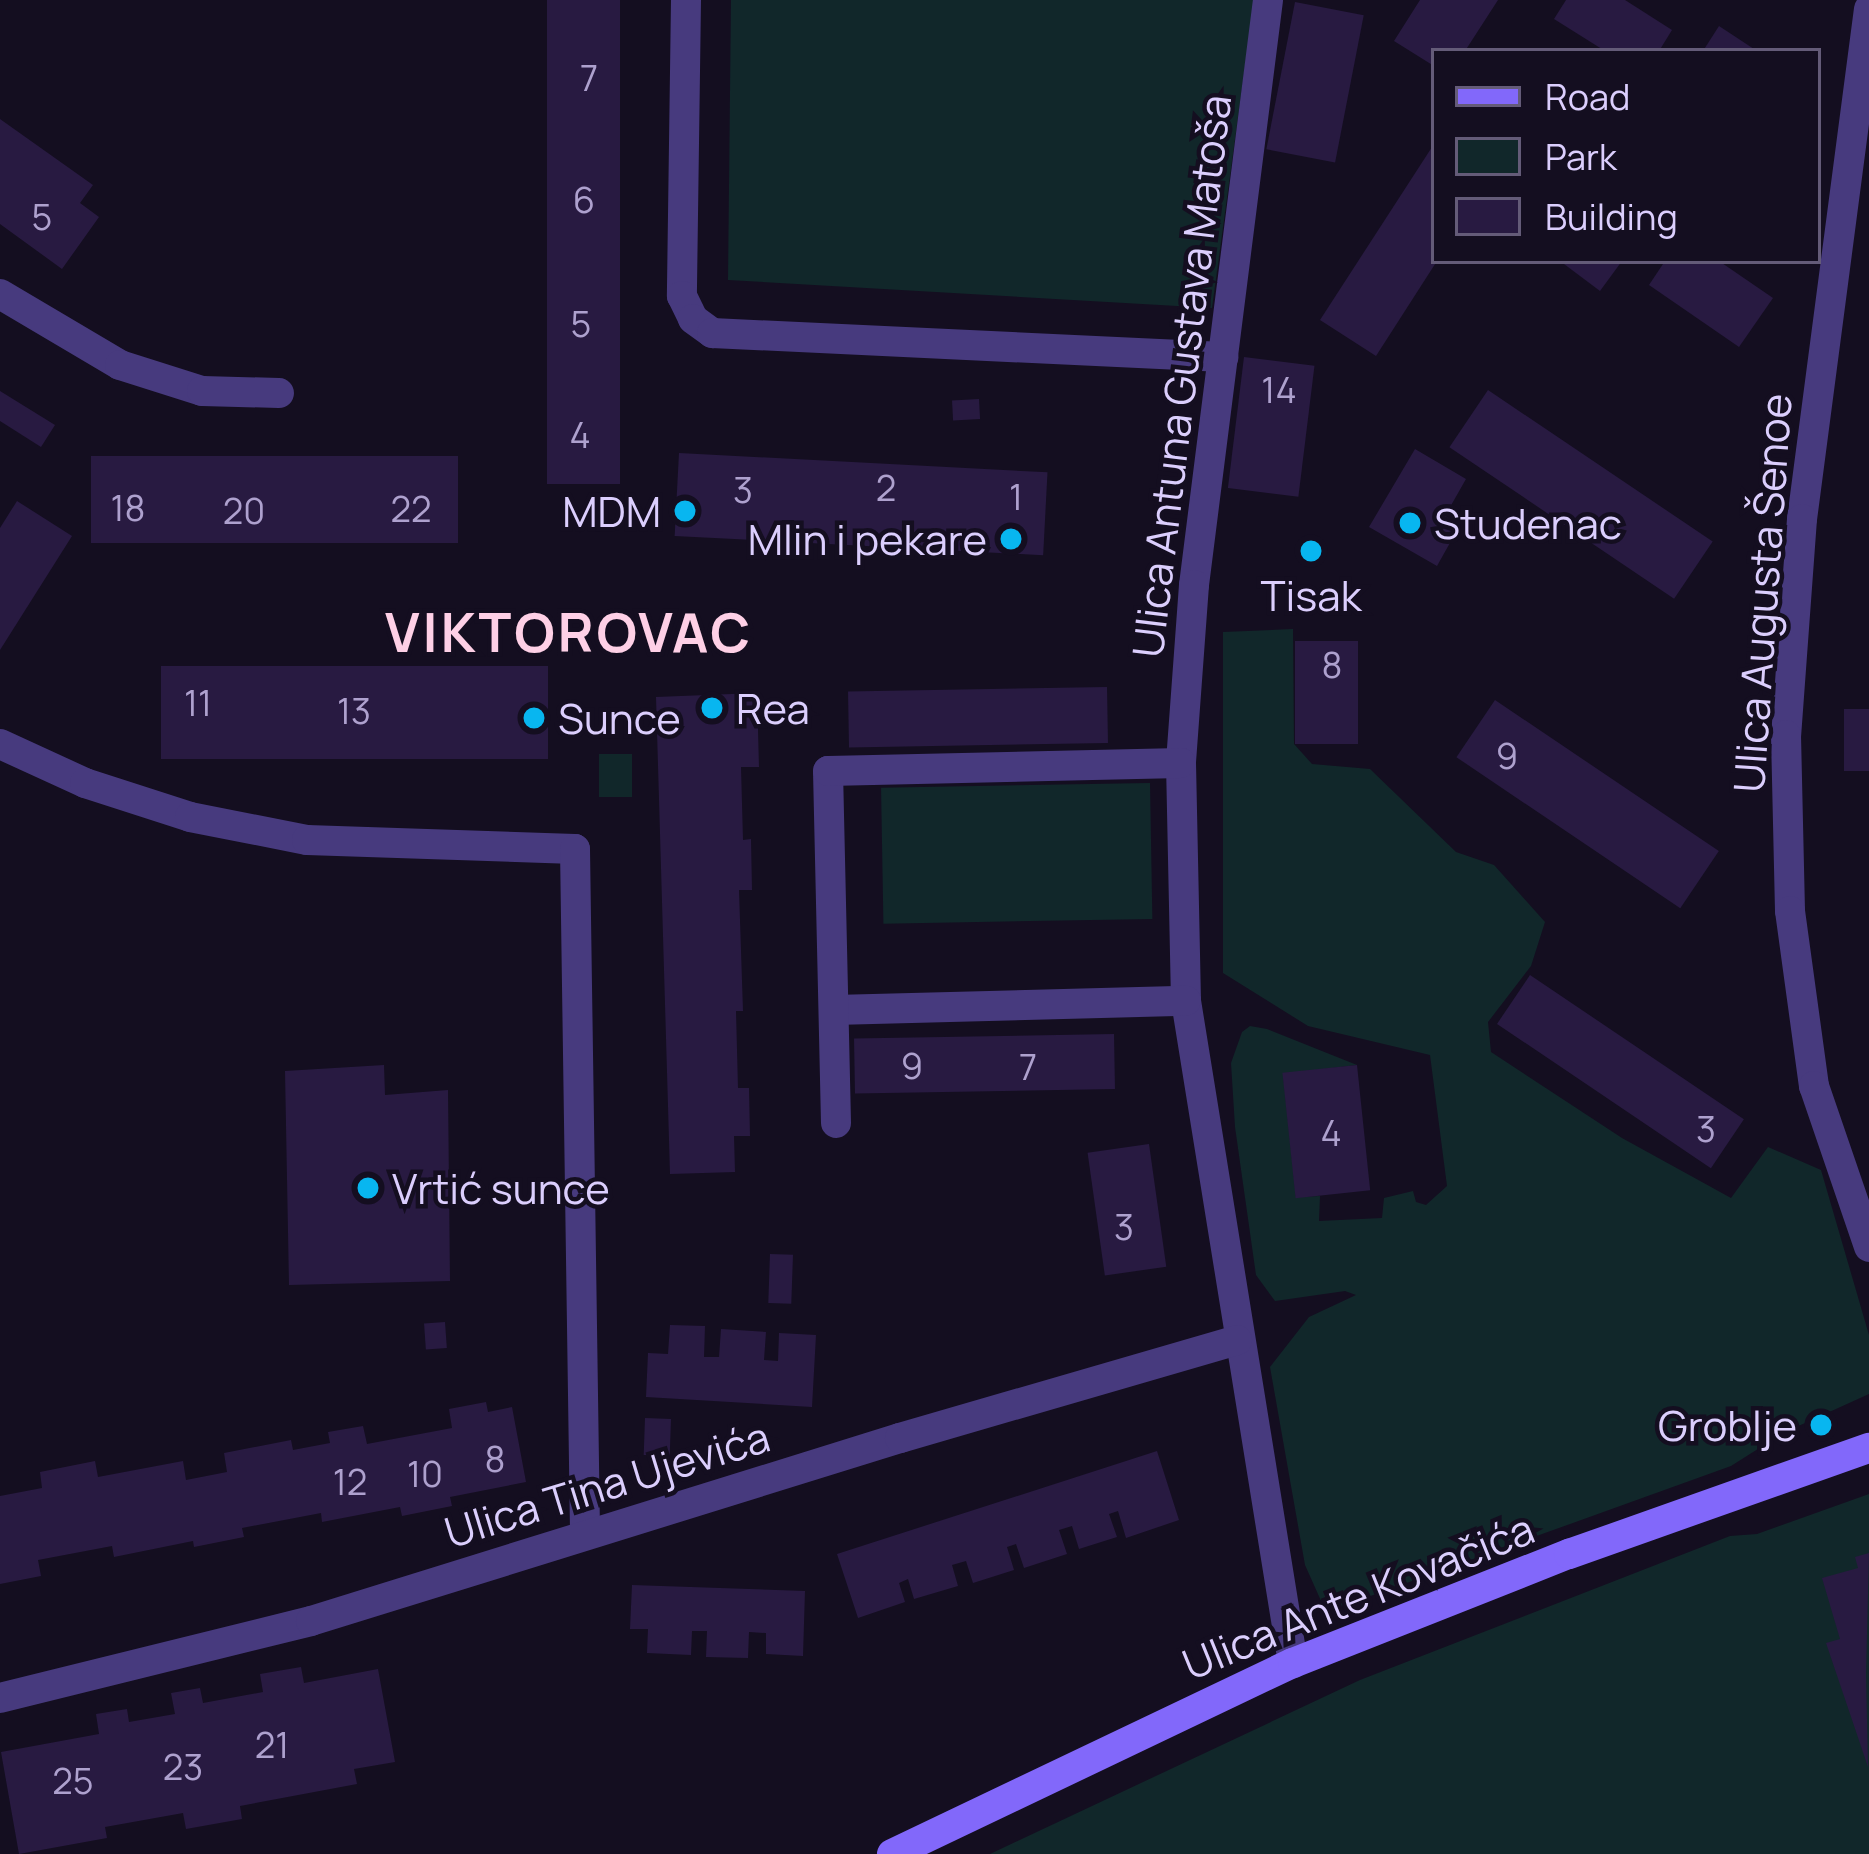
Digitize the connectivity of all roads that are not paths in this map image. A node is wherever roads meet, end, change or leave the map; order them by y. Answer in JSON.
{"nodes":[{"id":1,"x":686,"y":0,"type":"edge"},
{"id":2,"x":1268,"y":0,"type":"edge"},
{"id":3,"x":1869,"y":9,"type":"edge"},
{"id":4,"x":0,"y":294,"type":"edge"},
{"id":5,"x":1223,"y":357,"type":"junction"},
{"id":6,"x":279,"y":393,"type":"dead end"},
{"id":7,"x":0,"y":744,"type":"edge"},
{"id":8,"x":1181,"y":763,"type":"junction"},
{"id":9,"x":1186,"y":1001,"type":"junction"},
{"id":10,"x":834,"y":1010,"type":"junction"},
{"id":11,"x":836,"y":1123,"type":"dead end"},
{"id":12,"x":1869,"y":1247,"type":"edge"},
{"id":13,"x":1237,"y":1340,"type":"junction"},
{"id":14,"x":1869,"y":1448,"type":"edge"},
{"id":15,"x":585,"y":1533,"type":"junction"},
{"id":16,"x":1293,"y":1664,"type":"junction"},
{"id":17,"x":0,"y":1698,"type":"edge"},
{"id":18,"x":892,"y":1854,"type":"edge"}],
"edges":[{"from":1,"to":5,"type":"street"},
{"from":2,"to":5,"type":"street","name":"Ulica Antuna Gustava Matoša"},
{"from":3,"to":12,"type":"street","name":"Ulica Augusta Šenoe"},
{"from":4,"to":6,"type":"street"},
{"from":5,"to":8,"type":"street","name":"Ulica Antuna Gustava Matoša"},
{"from":7,"to":15,"type":"street"},
{"from":8,"to":9,"type":"street","name":"Ulica Antuna Gustava Matoša"},
{"from":8,"to":10,"type":"street"},
{"from":9,"to":10,"type":"street"},
{"from":9,"to":13,"type":"street","name":"Ulica Antuna Gustava Matoša"},
{"from":10,"to":11,"type":"street"},
{"from":13,"to":15,"type":"street","name":"Ulica Tina Ujevića"},
{"from":13,"to":16,"type":"street","name":"Ulica Antuna Gustava Matoša"},
{"from":14,"to":16,"type":"main road","name":"Ulica Ante Kovačića"},
{"from":15,"to":17,"type":"street","name":"Ulica Tina Ujevića"},
{"from":16,"to":18,"type":"main road","name":"Ulica Ante Kovačića"}]}
